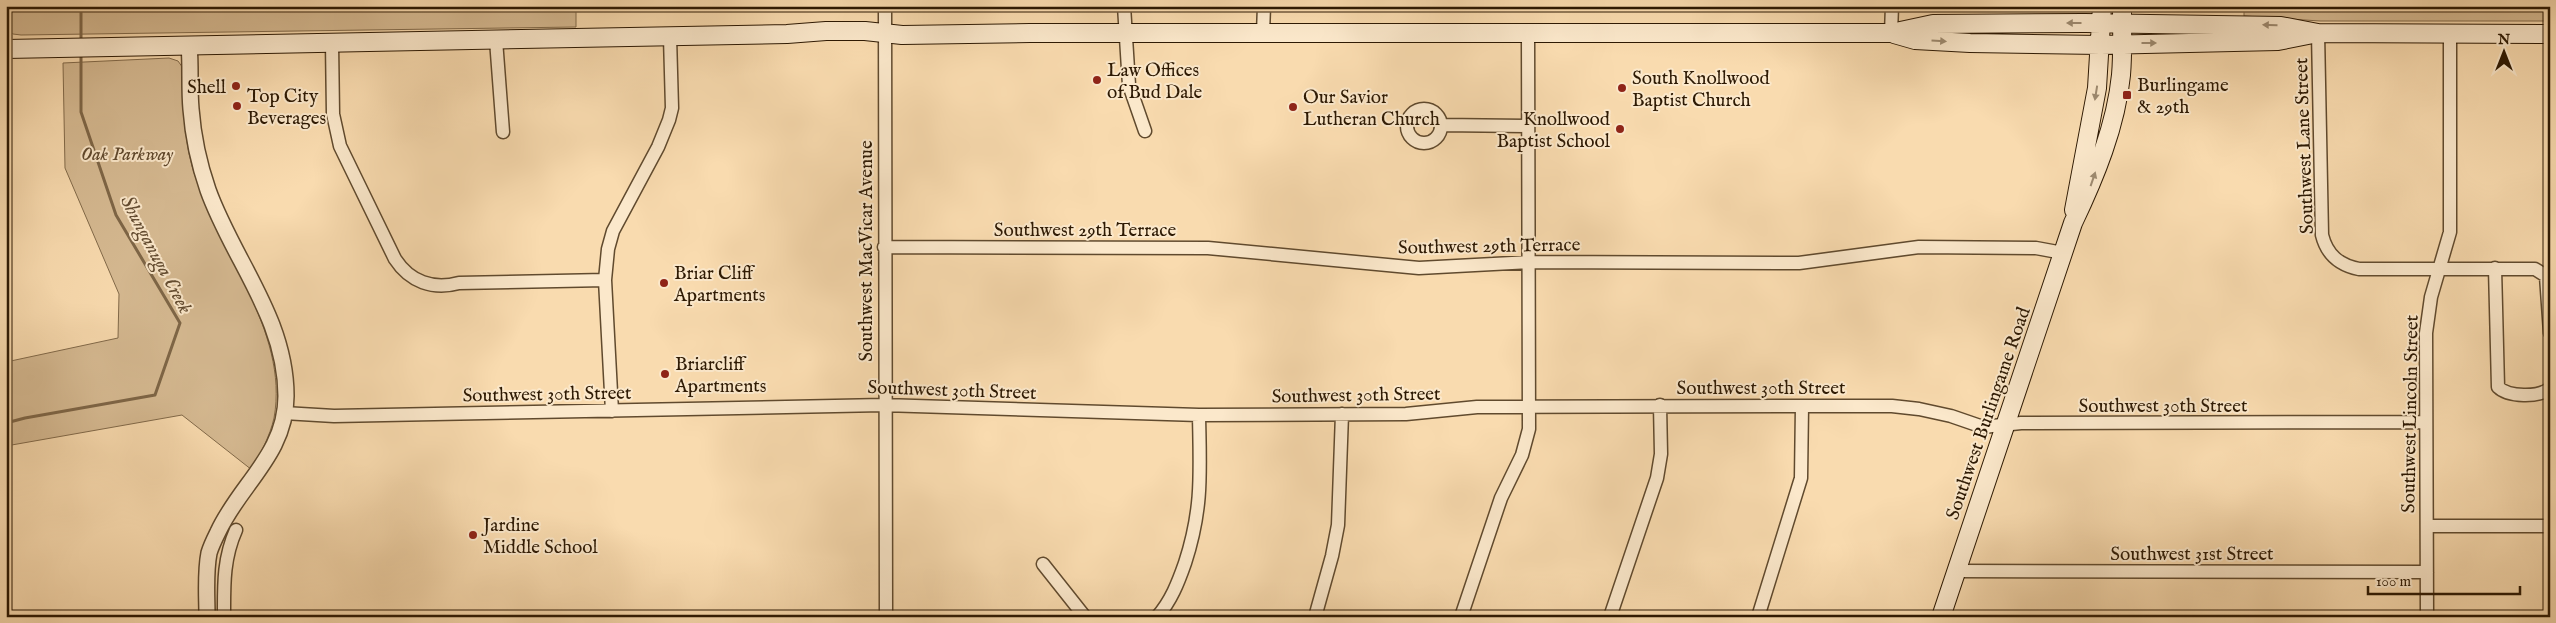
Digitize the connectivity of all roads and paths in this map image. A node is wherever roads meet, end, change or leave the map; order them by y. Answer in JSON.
{"nodes":[{"id":1,"x":885,"y":6,"type":"edge"},
{"id":2,"x":1124,"y":6,"type":"edge"},
{"id":3,"x":1264,"y":6,"type":"edge"},
{"id":4,"x":1892,"y":6,"type":"edge"},
{"id":5,"x":2102,"y":15,"type":"edge"},
{"id":6,"x":2122,"y":15,"type":"edge"},
{"id":7,"x":1125,"y":32,"type":"junction"},
{"id":8,"x":884,"y":33,"type":"junction"},
{"id":9,"x":1263,"y":33,"type":"junction"},
{"id":10,"x":1528,"y":33,"type":"junction"},
{"id":11,"x":1891,"y":33,"type":"junction"},
{"id":12,"x":2318,"y":33,"type":"junction"},
{"id":13,"x":2450,"y":34,"type":"junction"},
{"id":14,"x":2550,"y":34,"type":"edge"},
{"id":15,"x":670,"y":37,"type":"junction"},
{"id":16,"x":496,"y":40,"type":"junction"},
{"id":17,"x":332,"y":43,"type":"junction"},
{"id":18,"x":2123,"y":44,"type":"junction"},
{"id":19,"x":189,"y":45,"type":"junction"},
{"id":20,"x":2101,"y":45,"type":"junction"},
{"id":21,"x":6,"y":49,"type":"edge"},
{"id":22,"x":1441,"y":126,"type":"dead end"},
{"id":23,"x":1527,"y":126,"type":"junction"},
{"id":24,"x":1145,"y":131,"type":"dead end"},
{"id":25,"x":503,"y":132,"type":"dead end"},
{"id":26,"x":2073,"y":223,"type":"junction"},
{"id":27,"x":884,"y":247,"type":"junction"},
{"id":28,"x":2063,"y":253,"type":"junction"},
{"id":29,"x":1529,"y":262,"type":"junction"},
{"id":30,"x":2440,"y":268,"type":"junction"},
{"id":31,"x":2495,"y":268,"type":"junction"},
{"id":32,"x":2548,"y":277,"type":"edge"},
{"id":33,"x":605,"y":280,"type":"junction"},
{"id":34,"x":2550,"y":333,"type":"edge"},
{"id":35,"x":2550,"y":388,"type":"edge"},
{"id":36,"x":884,"y":405,"type":"junction"},
{"id":37,"x":1660,"y":405,"type":"junction"},
{"id":38,"x":1529,"y":406,"type":"junction"},
{"id":39,"x":1802,"y":406,"type":"junction"},
{"id":40,"x":612,"y":410,"type":"junction"},
{"id":41,"x":284,"y":413,"type":"junction"},
{"id":42,"x":1342,"y":414,"type":"junction"},
{"id":43,"x":1199,"y":415,"type":"junction"},
{"id":44,"x":2426,"y":422,"type":"junction"},
{"id":45,"x":2006,"y":425,"type":"junction"},
{"id":46,"x":2427,"y":526,"type":"junction"},
{"id":47,"x":2550,"y":526,"type":"edge"},
{"id":48,"x":236,"y":530,"type":"dead end"},
{"id":49,"x":1043,"y":564,"type":"dead end"},
{"id":50,"x":1957,"y":571,"type":"junction"},
{"id":51,"x":2427,"y":572,"type":"junction"},
{"id":52,"x":207,"y":613,"type":"edge"},
{"id":53,"x":224,"y":614,"type":"edge"},
{"id":54,"x":886,"y":617,"type":"edge"},
{"id":55,"x":1086,"y":617,"type":"edge"},
{"id":56,"x":1157,"y":617,"type":"edge"},
{"id":57,"x":1314,"y":617,"type":"edge"},
{"id":58,"x":1461,"y":617,"type":"edge"},
{"id":59,"x":1610,"y":617,"type":"edge"},
{"id":60,"x":1758,"y":617,"type":"edge"},
{"id":61,"x":1941,"y":617,"type":"edge"},
{"id":62,"x":2427,"y":617,"type":"edge"}],
"edges":[{"from":1,"to":8,"type":"street","name":"Southwest MacVicar Avenue"},
{"from":2,"to":7,"type":"street"},
{"from":3,"to":9,"type":"street"},
{"from":4,"to":11,"type":"street"},
{"from":5,"to":6,"type":"main road"},
{"from":5,"to":11,"type":"main road","one_way":true},
{"from":5,"to":20,"type":"main road","name":"Southwest Burlingame Road"},
{"from":12,"to":6,"type":"main road","one_way":true},
{"from":6,"to":18,"type":"main road","name":"Southwest Burlingame Road"},
{"from":7,"to":8,"type":"main road"},
{"from":7,"to":9,"type":"main road"},
{"from":7,"to":24,"type":"street"},
{"from":8,"to":15,"type":"main road"},
{"from":8,"to":27,"type":"street","name":"Southwest MacVicar Avenue"},
{"from":9,"to":10,"type":"main road"},
{"from":10,"to":11,"type":"main road"},
{"from":10,"to":23,"type":"street"},
{"from":11,"to":20,"type":"main road","one_way":true},
{"from":12,"to":13,"type":"main road"},
{"from":18,"to":12,"type":"main road","one_way":true},
{"from":12,"to":30,"type":"street","name":"Southwest Lane Street"},
{"from":13,"to":14,"type":"main road"},
{"from":13,"to":30,"type":"street","name":"Southwest Lincoln Street"},
{"from":15,"to":16,"type":"main road"},
{"from":15,"to":33,"type":"street"},
{"from":16,"to":17,"type":"main road"},
{"from":16,"to":25,"type":"street"},
{"from":17,"to":19,"type":"main road"},
{"from":17,"to":33,"type":"street"},
{"from":18,"to":20,"type":"main road"},
{"from":26,"to":18,"type":"main road","name":"Southwest Burlingame Road","one_way":true},
{"from":19,"to":21,"type":"main road"},
{"from":19,"to":41,"type":"street"},
{"from":20,"to":26,"type":"main road","name":"Southwest Burlingame Road","one_way":true},
{"from":22,"to":23,"type":"street"},
{"from":23,"to":29,"type":"street"},
{"from":26,"to":28,"type":"main road","name":"Southwest Burlingame Road"},
{"from":27,"to":29,"type":"street","name":"Southwest 29th Terrace"},
{"from":27,"to":36,"type":"street","name":"Southwest MacVicar Avenue"},
{"from":28,"to":29,"type":"street","name":"Southwest 29th Terrace"},
{"from":28,"to":45,"type":"main road","name":"Southwest Burlingame Road"},
{"from":29,"to":38,"type":"street"},
{"from":30,"to":31,"type":"street"},
{"from":30,"to":44,"type":"street","name":"Southwest Lincoln Street"},
{"from":31,"to":32,"type":"street"},
{"from":31,"to":35,"type":"street"},
{"from":32,"to":34,"type":"street"},
{"from":33,"to":40,"type":"street"},
{"from":36,"to":40,"type":"street","name":"Southwest 30th Street"},
{"from":36,"to":43,"type":"street","name":"Southwest 30th Street"},
{"from":36,"to":54,"type":"street","name":"Southwest MacVicar Avenue"},
{"from":37,"to":38,"type":"street","name":"Southwest 30th Street"},
{"from":37,"to":39,"type":"street","name":"Southwest 30th Street"},
{"from":37,"to":59,"type":"street"},
{"from":38,"to":42,"type":"street","name":"Southwest 30th Street"},
{"from":38,"to":58,"type":"street"},
{"from":39,"to":45,"type":"street","name":"Southwest 30th Street"},
{"from":39,"to":60,"type":"street"},
{"from":40,"to":41,"type":"street","name":"Southwest 30th Street"},
{"from":41,"to":52,"type":"street"},
{"from":42,"to":43,"type":"street","name":"Southwest 30th Street"},
{"from":42,"to":57,"type":"street"},
{"from":43,"to":56,"type":"street"},
{"from":44,"to":45,"type":"street","name":"Southwest 30th Street"},
{"from":44,"to":46,"type":"street","name":"Southwest Lincoln Street"},
{"from":45,"to":50,"type":"main road","name":"Southwest Burlingame Road"},
{"from":46,"to":47,"type":"street"},
{"from":46,"to":51,"type":"street","name":"Southwest Lincoln Street"},
{"from":48,"to":53,"type":"street"},
{"from":49,"to":55,"type":"street"},
{"from":50,"to":51,"type":"street","name":"Southwest 31st Street"},
{"from":50,"to":61,"type":"main road","name":"Southwest Burlingame Road"},
{"from":51,"to":62,"type":"street","name":"Southwest Lincoln Street"},
{"from":52,"to":53,"type":"street"}]}
